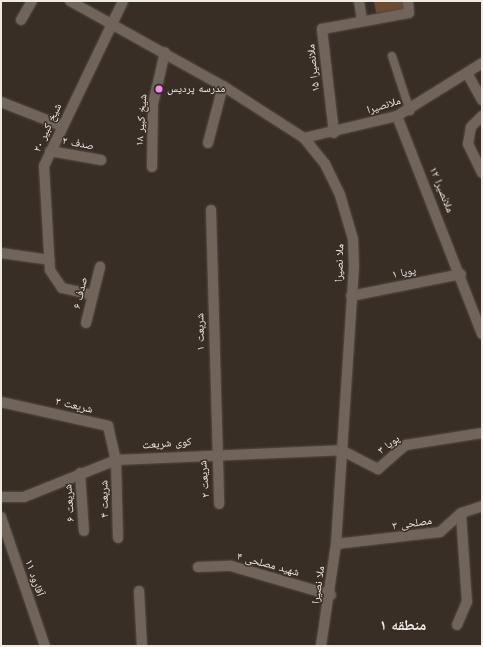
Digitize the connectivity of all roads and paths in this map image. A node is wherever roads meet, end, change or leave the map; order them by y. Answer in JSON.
{"nodes":[{"id":1,"x":32,"y":1,"type":"edge"},
{"id":2,"x":70,"y":1,"type":"edge"},
{"id":3,"x":123,"y":1,"type":"edge"},
{"id":4,"x":359,"y":1,"type":"edge"},
{"id":5,"x":408,"y":1,"type":"edge"},
{"id":6,"x":21,"y":20,"type":"dead end"},
{"id":7,"x":362,"y":21,"type":"junction"},
{"id":8,"x":114,"y":24,"type":"junction"},
{"id":9,"x":165,"y":52,"type":"junction"},
{"id":10,"x":392,"y":56,"type":"dead end"},
{"id":11,"x":482,"y":63,"type":"edge"},
{"id":12,"x":467,"y":74,"type":"junction"},
{"id":13,"x":223,"y":86,"type":"junction"},
{"id":14,"x":482,"y":100,"type":"edge"},
{"id":15,"x":1,"y":102,"type":"edge"},
{"id":16,"x":410,"y":111,"type":"junction"},
{"id":17,"x":397,"y":116,"type":"junction"},
{"id":18,"x":482,"y":116,"type":"edge"},
{"id":19,"x":62,"y":126,"type":"junction"},
{"id":20,"x":334,"y":133,"type":"junction"},
{"id":21,"x":304,"y":138,"type":"junction"},
{"id":22,"x":208,"y":143,"type":"dead end"},
{"id":23,"x":50,"y":151,"type":"junction"},
{"id":24,"x":101,"y":160,"type":"dead end"},
{"id":25,"x":152,"y":167,"type":"dead end"},
{"id":26,"x":482,"y":173,"type":"edge"},
{"id":27,"x":211,"y":210,"type":"dead end"},
{"id":28,"x":1,"y":253,"type":"edge"},
{"id":29,"x":50,"y":260,"type":"junction"},
{"id":30,"x":100,"y":267,"type":"dead end"},
{"id":31,"x":461,"y":274,"type":"junction"},
{"id":32,"x":93,"y":295,"type":"junction"},
{"id":33,"x":351,"y":296,"type":"junction"},
{"id":34,"x":86,"y":323,"type":"dead end"},
{"id":35,"x":482,"y":334,"type":"edge"},
{"id":36,"x":1,"y":402,"type":"edge"},
{"id":37,"x":482,"y":433,"type":"edge"},
{"id":38,"x":341,"y":450,"type":"junction"},
{"id":39,"x":215,"y":453,"type":"junction"},
{"id":40,"x":116,"y":460,"type":"junction"},
{"id":41,"x":80,"y":473,"type":"junction"},
{"id":42,"x":1,"y":497,"type":"edge"},
{"id":43,"x":219,"y":504,"type":"dead end"},
{"id":44,"x":482,"y":506,"type":"edge"},
{"id":45,"x":461,"y":513,"type":"junction"},
{"id":46,"x":1,"y":517,"type":"edge"},
{"id":47,"x":84,"y":531,"type":"dead end"},
{"id":48,"x":118,"y":538,"type":"dead end"},
{"id":49,"x":336,"y":544,"type":"junction"},
{"id":50,"x":198,"y":567,"type":"dead end"},
{"id":51,"x":139,"y":591,"type":"dead end"},
{"id":52,"x":331,"y":595,"type":"junction"},
{"id":53,"x":457,"y":625,"type":"dead end"},
{"id":54,"x":45,"y":646,"type":"edge"},
{"id":55,"x":142,"y":646,"type":"edge"},
{"id":56,"x":321,"y":646,"type":"edge"}],
"edges":[{"from":1,"to":6,"type":"street"},
{"from":2,"to":8,"type":"street","name":"ملا نصیرا"},
{"from":3,"to":8,"type":"street","name":"شیخ کبیر ۲۰"},
{"from":4,"to":7,"type":"street"},
{"from":5,"to":7,"type":"street","name":"ملانصیرا ۱۵"},
{"from":7,"to":20,"type":"street","name":"ملانصیرا ۱۵"},
{"from":8,"to":9,"type":"street","name":"ملا نصیرا"},
{"from":8,"to":19,"type":"street","name":"شیخ کبیر ۲۰"},
{"from":9,"to":13,"type":"street","name":"ملا نصیرا"},
{"from":9,"to":25,"type":"street","name":"شیخ کبیر ۱۸"},
{"from":10,"to":16,"type":"lane"},
{"from":11,"to":12,"type":"street","name":"ملانصیرا"},
{"from":12,"to":14,"type":"street"},
{"from":12,"to":16,"type":"street","name":"ملانصیرا"},
{"from":13,"to":21,"type":"street","name":"ملا نصیرا"},
{"from":13,"to":22,"type":"street"},
{"from":15,"to":19,"type":"street"},
{"from":16,"to":17,"type":"street","name":"ملانصیرا"},
{"from":17,"to":20,"type":"street","name":"ملانصیرا"},
{"from":17,"to":31,"type":"street","name":"ملانصیرا ۱۲"},
{"from":18,"to":26,"type":"street"},
{"from":19,"to":23,"type":"street","name":"شیخ کبیر ۲۰"},
{"from":20,"to":21,"type":"street","name":"ملانصیرا"},
{"from":21,"to":33,"type":"street","name":"ملا نصیرا"},
{"from":23,"to":24,"type":"street","name":"صدف ۲"},
{"from":23,"to":29,"type":"street","name":"شیخ کبیر ۲۰"},
{"from":27,"to":39,"type":"street","name":"شریعت ۱"},
{"from":28,"to":29,"type":"street"},
{"from":29,"to":32,"type":"street","name":"شیخ کبیر ۲۰"},
{"from":30,"to":32,"type":"street","name":"صدف ۶"},
{"from":31,"to":33,"type":"street","name":"پویا ۱"},
{"from":31,"to":35,"type":"street","name":"ملانصیرا ۱۲"},
{"from":32,"to":34,"type":"street","name":"صدف ۶"},
{"from":33,"to":38,"type":"street","name":"ملا نصیرا"},
{"from":36,"to":40,"type":"street","name":"شریعت ۳"},
{"from":37,"to":38,"type":"street","name":"پویا ۳"},
{"from":38,"to":39,"type":"street","name":"کوی شریعت"},
{"from":38,"to":49,"type":"street","name":"ملا نصیرا"},
{"from":39,"to":40,"type":"street","name":"کوی شریعت"},
{"from":39,"to":43,"type":"street","name":"شریعت ۲"},
{"from":40,"to":41,"type":"street","name":"کوی شریعت"},
{"from":40,"to":48,"type":"street","name":"شریعت ۴"},
{"from":41,"to":42,"type":"street","name":"کوی شریعت"},
{"from":41,"to":47,"type":"street","name":"شریعت ۶"},
{"from":44,"to":45,"type":"street","name":"مصلحی ۳"},
{"from":45,"to":49,"type":"street","name":"مصلحی ۳"},
{"from":45,"to":53,"type":"street"},
{"from":46,"to":54,"type":"street","name":"آقارود ۱۱"},
{"from":49,"to":52,"type":"street","name":"ملا نصیرا"},
{"from":50,"to":52,"type":"street","name":"شهید مصلحی ۴"},
{"from":51,"to":55,"type":"street"},
{"from":52,"to":56,"type":"street","name":"ملا نصیرا"}]}
